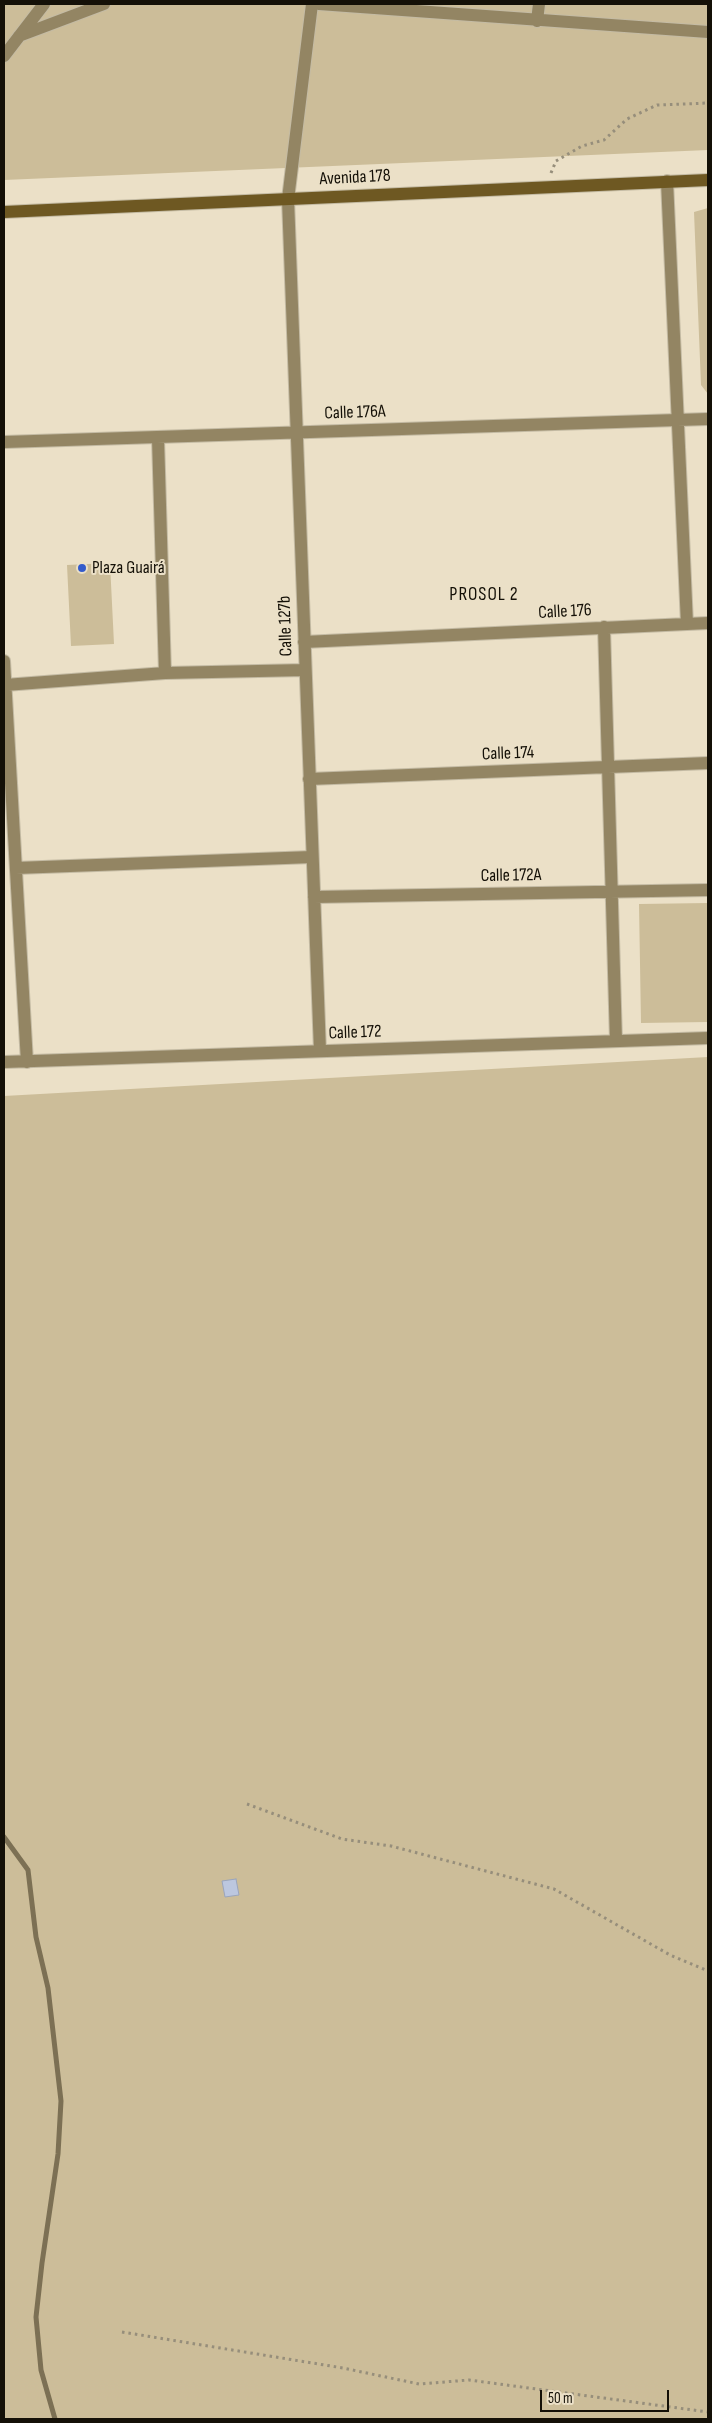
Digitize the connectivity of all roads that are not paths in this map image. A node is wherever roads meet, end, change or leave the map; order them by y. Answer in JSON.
{"nodes":[{"id":1,"x":44,"y":4,"type":"edge"},
{"id":2,"x":104,"y":4,"type":"edge"},
{"id":3,"x":312,"y":4,"type":"edge"},
{"id":4,"x":328,"y":4,"type":"edge"},
{"id":5,"x":539,"y":4,"type":"edge"},
{"id":6,"x":537,"y":21,"type":"junction"},
{"id":7,"x":708,"y":32,"type":"edge"},
{"id":8,"x":19,"y":36,"type":"junction"},
{"id":9,"x":4,"y":56,"type":"edge"},
{"id":10,"x":708,"y":180,"type":"edge"},
{"id":11,"x":667,"y":182,"type":"junction"},
{"id":12,"x":288,"y":199,"type":"junction"},
{"id":13,"x":4,"y":212,"type":"edge"},
{"id":14,"x":708,"y":419,"type":"edge"},
{"id":15,"x":677,"y":420,"type":"junction"},
{"id":16,"x":296,"y":432,"type":"junction"},
{"id":17,"x":158,"y":438,"type":"junction"},
{"id":18,"x":4,"y":442,"type":"edge"},
{"id":19,"x":708,"y":622,"type":"edge"},
{"id":20,"x":687,"y":624,"type":"junction"},
{"id":21,"x":604,"y":628,"type":"junction"},
{"id":22,"x":304,"y":642,"type":"junction"},
{"id":23,"x":4,"y":661,"type":"edge"},
{"id":24,"x":305,"y":670,"type":"junction"},
{"id":25,"x":166,"y":673,"type":"junction"},
{"id":26,"x":5,"y":684,"type":"junction"},
{"id":27,"x":708,"y":763,"type":"edge"},
{"id":28,"x":608,"y":767,"type":"junction"},
{"id":29,"x":310,"y":779,"type":"junction"},
{"id":30,"x":312,"y":857,"type":"junction"},
{"id":31,"x":16,"y":868,"type":"junction"},
{"id":32,"x":708,"y":890,"type":"edge"},
{"id":33,"x":612,"y":892,"type":"junction"},
{"id":34,"x":314,"y":897,"type":"junction"},
{"id":35,"x":708,"y":1038,"type":"edge"},
{"id":36,"x":616,"y":1041,"type":"junction"},
{"id":37,"x":320,"y":1051,"type":"junction"},
{"id":38,"x":4,"y":1062,"type":"edge"},
{"id":39,"x":27,"y":1062,"type":"junction"}],
"edges":[{"from":1,"to":8,"type":"street"},
{"from":2,"to":8,"type":"street"},
{"from":3,"to":12,"type":"street","name":"Calle 127b"},
{"from":4,"to":6,"type":"street"},
{"from":5,"to":6,"type":"street"},
{"from":6,"to":7,"type":"street"},
{"from":8,"to":9,"type":"street"},
{"from":10,"to":11,"type":"main road","name":"Avenida 178"},
{"from":11,"to":12,"type":"main road","name":"Avenida 178"},
{"from":11,"to":15,"type":"street"},
{"from":12,"to":13,"type":"main road","name":"Avenida 178"},
{"from":12,"to":16,"type":"street","name":"Calle 127b"},
{"from":14,"to":15,"type":"street","name":"Calle 176A"},
{"from":15,"to":16,"type":"street","name":"Calle 176A"},
{"from":15,"to":20,"type":"street"},
{"from":16,"to":17,"type":"street","name":"Calle 176A"},
{"from":16,"to":22,"type":"street","name":"Calle 127b"},
{"from":17,"to":18,"type":"street","name":"Calle 176A"},
{"from":17,"to":25,"type":"street"},
{"from":19,"to":20,"type":"street","name":"Calle 176"},
{"from":20,"to":21,"type":"street","name":"Calle 176"},
{"from":21,"to":22,"type":"street","name":"Calle 176"},
{"from":21,"to":28,"type":"street"},
{"from":22,"to":24,"type":"street","name":"Calle 127b"},
{"from":23,"to":26,"type":"street"},
{"from":24,"to":25,"type":"street"},
{"from":24,"to":29,"type":"street","name":"Calle 127b"},
{"from":25,"to":26,"type":"street"},
{"from":26,"to":31,"type":"street"},
{"from":27,"to":28,"type":"street","name":"Calle 174"},
{"from":28,"to":29,"type":"street","name":"Calle 174"},
{"from":28,"to":33,"type":"street"},
{"from":29,"to":30,"type":"street","name":"Calle 127b"},
{"from":30,"to":31,"type":"street"},
{"from":30,"to":34,"type":"street","name":"Calle 127b"},
{"from":31,"to":39,"type":"street"},
{"from":32,"to":33,"type":"street","name":"Calle 172A"},
{"from":33,"to":34,"type":"street","name":"Calle 172A"},
{"from":33,"to":36,"type":"street"},
{"from":34,"to":37,"type":"street","name":"Calle 127b"},
{"from":35,"to":36,"type":"street","name":"Calle 172"},
{"from":36,"to":37,"type":"street","name":"Calle 172"},
{"from":37,"to":39,"type":"street","name":"Calle 172"},
{"from":38,"to":39,"type":"street","name":"Calle 172"}]}
